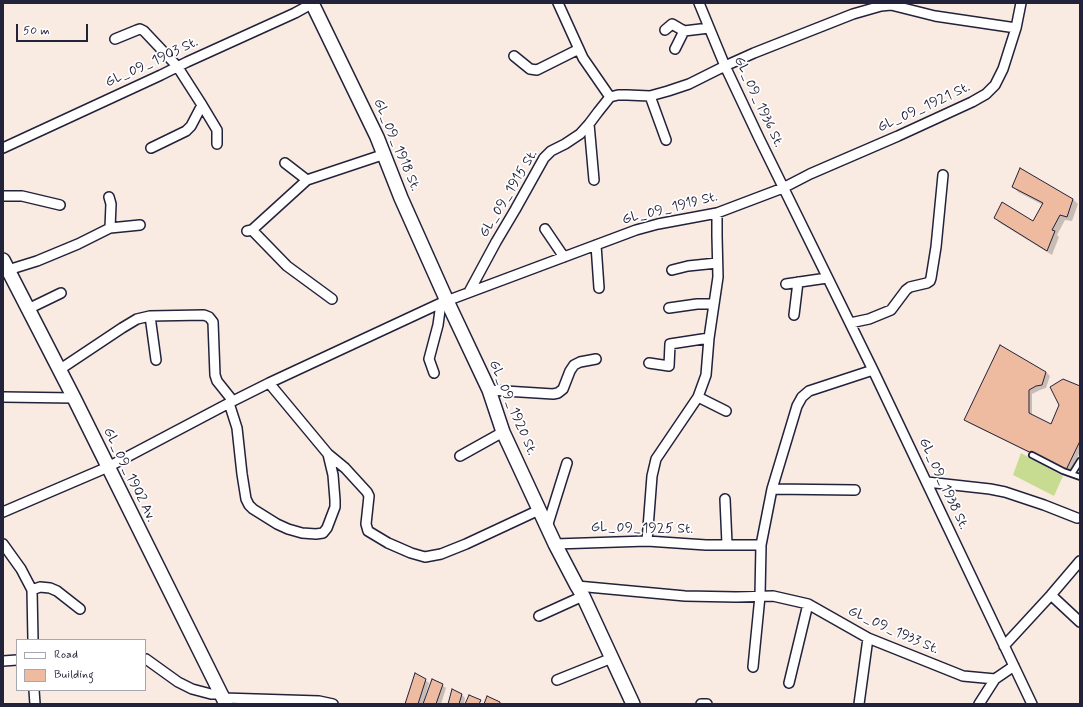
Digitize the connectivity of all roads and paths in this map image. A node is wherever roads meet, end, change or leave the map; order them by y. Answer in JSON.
{"nodes":[{"id":1,"x":312,"y":3,"type":"edge"},
{"id":2,"x":558,"y":3,"type":"edge"},
{"id":3,"x":699,"y":3,"type":"edge"},
{"id":4,"x":1021,"y":3,"type":"edge"},
{"id":5,"x":709,"y":28,"type":"junction"},
{"id":6,"x":1016,"y":28,"type":"junction"},
{"id":7,"x":665,"y":30,"type":"dead end"},
{"id":8,"x":684,"y":31,"type":"junction"},
{"id":9,"x":115,"y":39,"type":"dead end"},
{"id":10,"x":579,"y":49,"type":"junction"},
{"id":11,"x":675,"y":49,"type":"dead end"},
{"id":12,"x":514,"y":56,"type":"dead end"},
{"id":13,"x":177,"y":66,"type":"junction"},
{"id":14,"x":725,"y":66,"type":"junction"},
{"id":15,"x":650,"y":96,"type":"junction"},
{"id":16,"x":610,"y":97,"type":"junction"},
{"id":17,"x":202,"y":105,"type":"junction"},
{"id":18,"x":589,"y":124,"type":"junction"},
{"id":19,"x":666,"y":140,"type":"dead end"},
{"id":20,"x":217,"y":144,"type":"dead end"},
{"id":21,"x":3,"y":148,"type":"edge"},
{"id":22,"x":151,"y":148,"type":"dead end"},
{"id":23,"x":385,"y":154,"type":"junction"},
{"id":24,"x":285,"y":163,"type":"dead end"},
{"id":25,"x":943,"y":175,"type":"dead end"},
{"id":26,"x":307,"y":180,"type":"junction"},
{"id":27,"x":594,"y":180,"type":"dead end"},
{"id":28,"x":783,"y":188,"type":"junction"},
{"id":29,"x":3,"y":196,"type":"edge"},
{"id":30,"x":109,"y":197,"type":"dead end"},
{"id":31,"x":60,"y":205,"type":"dead end"},
{"id":32,"x":717,"y":213,"type":"junction"},
{"id":33,"x":140,"y":225,"type":"dead end"},
{"id":34,"x":110,"y":228,"type":"junction"},
{"id":35,"x":545,"y":229,"type":"dead end"},
{"id":36,"x":596,"y":244,"type":"junction"},
{"id":37,"x":564,"y":257,"type":"junction"},
{"id":38,"x":717,"y":262,"type":"junction"},
{"id":39,"x":5,"y":265,"type":"edge"},
{"id":40,"x":672,"y":270,"type":"dead end"},
{"id":41,"x":827,"y":278,"type":"junction"},
{"id":42,"x":798,"y":282,"type":"junction"},
{"id":43,"x":786,"y":284,"type":"dead end"},
{"id":44,"x":599,"y":288,"type":"dead end"},
{"id":45,"x":469,"y":292,"type":"junction"},
{"id":46,"x":61,"y":293,"type":"dead end"},
{"id":47,"x":332,"y":299,"type":"dead end"},
{"id":48,"x":444,"y":302,"type":"junction"},
{"id":49,"x":714,"y":304,"type":"junction"},
{"id":50,"x":670,"y":308,"type":"dead end"},
{"id":51,"x":28,"y":309,"type":"junction"},
{"id":52,"x":794,"y":315,"type":"dead end"},
{"id":53,"x":150,"y":316,"type":"junction"},
{"id":54,"x":850,"y":323,"type":"junction"},
{"id":55,"x":709,"y":338,"type":"junction"},
{"id":56,"x":596,"y":359,"type":"dead end"},
{"id":57,"x":156,"y":360,"type":"dead end"},
{"id":58,"x":648,"y":363,"type":"dead end"},
{"id":59,"x":59,"y":370,"type":"junction"},
{"id":60,"x":873,"y":370,"type":"junction"},
{"id":61,"x":434,"y":373,"type":"dead end"},
{"id":62,"x":269,"y":383,"type":"junction"},
{"id":63,"x":489,"y":390,"type":"junction"},
{"id":64,"x":3,"y":397,"type":"edge"},
{"id":65,"x":698,"y":397,"type":"junction"},
{"id":66,"x":74,"y":398,"type":"junction"},
{"id":67,"x":231,"y":402,"type":"junction"},
{"id":68,"x":726,"y":411,"type":"dead end"},
{"id":69,"x":503,"y":432,"type":"junction"},
{"id":70,"x":328,"y":454,"type":"junction"},
{"id":71,"x":1032,"y":455,"type":"dead end"},
{"id":72,"x":460,"y":456,"type":"dead end"},
{"id":73,"x":1080,"y":461,"type":"edge"},
{"id":74,"x":567,"y":462,"type":"dead end"},
{"id":75,"x":108,"y":467,"type":"junction"},
{"id":76,"x":1072,"y":474,"type":"junction"},
{"id":77,"x":1080,"y":477,"type":"edge"},
{"id":78,"x":927,"y":482,"type":"junction"},
{"id":79,"x":772,"y":489,"type":"junction"},
{"id":80,"x":855,"y":490,"type":"dead end"},
{"id":81,"x":725,"y":499,"type":"dead end"},
{"id":82,"x":539,"y":510,"type":"junction"},
{"id":83,"x":3,"y":512,"type":"edge"},
{"id":84,"x":1079,"y":517,"type":"edge"},
{"id":85,"x":548,"y":527,"type":"junction"},
{"id":86,"x":647,"y":541,"type":"junction"},
{"id":87,"x":3,"y":544,"type":"edge"},
{"id":88,"x":555,"y":544,"type":"junction"},
{"id":89,"x":728,"y":544,"type":"junction"},
{"id":90,"x":761,"y":545,"type":"junction"},
{"id":91,"x":1080,"y":561,"type":"edge"},
{"id":92,"x":32,"y":590,"type":"junction"},
{"id":93,"x":580,"y":591,"type":"junction"},
{"id":94,"x":1051,"y":595,"type":"junction"},
{"id":95,"x":760,"y":596,"type":"junction"},
{"id":96,"x":808,"y":604,"type":"junction"},
{"id":97,"x":80,"y":609,"type":"dead end"},
{"id":98,"x":539,"y":616,"type":"dead end"},
{"id":99,"x":1080,"y":622,"type":"edge"},
{"id":100,"x":868,"y":638,"type":"junction"},
{"id":101,"x":33,"y":639,"type":"edge"},
{"id":102,"x":1004,"y":646,"type":"junction"},
{"id":103,"x":612,"y":658,"type":"junction"},
{"id":104,"x":146,"y":659,"type":"dead end"},
{"id":105,"x":16,"y":660,"type":"edge"},
{"id":106,"x":3,"y":661,"type":"edge"},
{"id":107,"x":1014,"y":666,"type":"junction"},
{"id":108,"x":753,"y":667,"type":"dead end"},
{"id":109,"x":995,"y":679,"type":"junction"},
{"id":110,"x":557,"y":680,"type":"dead end"},
{"id":111,"x":789,"y":683,"type":"dead end"},
{"id":112,"x":34,"y":691,"type":"edge"},
{"id":113,"x":221,"y":700,"type":"edge"},
{"id":114,"x":35,"y":704,"type":"edge"},
{"id":115,"x":333,"y":704,"type":"edge"},
{"id":116,"x":631,"y":704,"type":"edge"},
{"id":117,"x":701,"y":704,"type":"edge"},
{"id":118,"x":707,"y":704,"type":"edge"},
{"id":119,"x":860,"y":704,"type":"edge"},
{"id":120,"x":979,"y":704,"type":"edge"},
{"id":121,"x":1032,"y":704,"type":"edge"}],
"edges":[{"from":1,"to":13,"type":"street","name":"GL_09_1903 St."},
{"from":1,"to":23,"type":"main road","name":"GL_09_1918 St."},
{"from":2,"to":10,"type":"street"},
{"from":3,"to":5,"type":"street","name":"GL_09_1936 St."},
{"from":4,"to":6,"type":"street","name":"GL_09_1921 St."},
{"from":5,"to":8,"type":"street"},
{"from":5,"to":14,"type":"street","name":"GL_09_1936 St."},
{"from":6,"to":14,"type":"street"},
{"from":6,"to":28,"type":"street","name":"GL_09_1921 St."},
{"from":7,"to":8,"type":"street"},
{"from":8,"to":11,"type":"street"},
{"from":9,"to":13,"type":"street"},
{"from":10,"to":12,"type":"street"},
{"from":10,"to":16,"type":"street"},
{"from":13,"to":17,"type":"street"},
{"from":13,"to":21,"type":"street","name":"GL_09_1903 St."},
{"from":14,"to":15,"type":"street"},
{"from":14,"to":28,"type":"street","name":"GL_09_1936 St."},
{"from":15,"to":16,"type":"street"},
{"from":15,"to":19,"type":"street"},
{"from":16,"to":18,"type":"street","name":"GL_09_1915 St."},
{"from":17,"to":20,"type":"street"},
{"from":17,"to":22,"type":"street"},
{"from":18,"to":27,"type":"street"},
{"from":18,"to":45,"type":"street","name":"GL_09_1915 St."},
{"from":23,"to":26,"type":"street"},
{"from":23,"to":48,"type":"main road","name":"GL_09_1918 St."},
{"from":24,"to":26,"type":"street"},
{"from":25,"to":54,"type":"street"},
{"from":26,"to":47,"type":"street"},
{"from":28,"to":32,"type":"street","name":"GL_09_1919 St."},
{"from":28,"to":41,"type":"street","name":"GL_09_1938 St."},
{"from":29,"to":31,"type":"street"},
{"from":30,"to":34,"type":"street"},
{"from":32,"to":36,"type":"street","name":"GL_09_1919 St."},
{"from":32,"to":38,"type":"street"},
{"from":33,"to":34,"type":"street"},
{"from":34,"to":39,"type":"street"},
{"from":35,"to":37,"type":"street"},
{"from":36,"to":37,"type":"street","name":"GL_09_1919 St."},
{"from":36,"to":44,"type":"street"},
{"from":37,"to":45,"type":"street","name":"GL_09_1919 St."},
{"from":38,"to":40,"type":"street"},
{"from":38,"to":49,"type":"street"},
{"from":39,"to":51,"type":"main road","name":"GL_09_1902 Av."},
{"from":41,"to":42,"type":"street"},
{"from":41,"to":54,"type":"street","name":"GL_09_1938 St."},
{"from":42,"to":43,"type":"street"},
{"from":42,"to":52,"type":"street"},
{"from":45,"to":48,"type":"street","name":"GL_09_1919 St."},
{"from":46,"to":51,"type":"street"},
{"from":48,"to":61,"type":"street"},
{"from":48,"to":62,"type":"street","name":"GL_09_1919 St."},
{"from":48,"to":63,"type":"main road","name":"GL_09_1920 St."},
{"from":49,"to":50,"type":"street"},
{"from":49,"to":55,"type":"street"},
{"from":51,"to":59,"type":"main road","name":"GL_09_1902 Av."},
{"from":53,"to":57,"type":"street"},
{"from":53,"to":59,"type":"street"},
{"from":53,"to":67,"type":"street"},
{"from":54,"to":60,"type":"street","name":"GL_09_1938 St."},
{"from":55,"to":58,"type":"street"},
{"from":55,"to":65,"type":"street"},
{"from":56,"to":63,"type":"street"},
{"from":59,"to":66,"type":"main road","name":"GL_09_1902 Av."},
{"from":60,"to":78,"type":"street","name":"GL_09_1938 St."},
{"from":60,"to":79,"type":"street"},
{"from":62,"to":67,"type":"street","name":"GL_09_1919 St."},
{"from":62,"to":70,"type":"street"},
{"from":63,"to":69,"type":"main road","name":"GL_09_1920 St."},
{"from":64,"to":66,"type":"street"},
{"from":65,"to":68,"type":"street"},
{"from":65,"to":86,"type":"street"},
{"from":66,"to":75,"type":"main road","name":"GL_09_1902 Av."},
{"from":67,"to":70,"type":"street"},
{"from":67,"to":75,"type":"street","name":"GL_09_1919 St."},
{"from":69,"to":72,"type":"street"},
{"from":69,"to":82,"type":"main road","name":"GL_09_1920 St."},
{"from":70,"to":82,"type":"street"},
{"from":71,"to":76,"type":"lane"},
{"from":73,"to":76,"type":"lane"},
{"from":74,"to":85,"type":"street"},
{"from":75,"to":83,"type":"street","name":"GL_09_1919 St."},
{"from":75,"to":113,"type":"main road","name":"GL_09_1902 Av."},
{"from":76,"to":77,"type":"lane"},
{"from":78,"to":84,"type":"street"},
{"from":78,"to":102,"type":"street","name":"GL_09_1938 St."},
{"from":79,"to":80,"type":"street"},
{"from":79,"to":90,"type":"street"},
{"from":81,"to":89,"type":"street"},
{"from":82,"to":85,"type":"main road","name":"GL_09_1920 St."},
{"from":85,"to":88,"type":"main road","name":"GL_09_1920 St."},
{"from":86,"to":88,"type":"street","name":"GL_09_1925 St."},
{"from":86,"to":89,"type":"street","name":"GL_09_1925 St."},
{"from":87,"to":92,"type":"street"},
{"from":88,"to":93,"type":"main road","name":"GL_09_1920 St."},
{"from":89,"to":90,"type":"street","name":"GL_09_1925 St."},
{"from":90,"to":95,"type":"street"},
{"from":91,"to":94,"type":"street"},
{"from":92,"to":97,"type":"street"},
{"from":92,"to":101,"type":"street"},
{"from":93,"to":95,"type":"street","name":"GL_09_1933 St."},
{"from":93,"to":98,"type":"street"},
{"from":93,"to":103,"type":"main road","name":"GL_09_1920 St."},
{"from":94,"to":99,"type":"street"},
{"from":94,"to":102,"type":"street"},
{"from":95,"to":96,"type":"street","name":"GL_09_1933 St."},
{"from":95,"to":108,"type":"street"},
{"from":96,"to":100,"type":"street","name":"GL_09_1933 St."},
{"from":96,"to":111,"type":"street"},
{"from":100,"to":109,"type":"street","name":"GL_09_1933 St."},
{"from":100,"to":119,"type":"street"},
{"from":102,"to":107,"type":"street","name":"GL_09_1938 St."},
{"from":103,"to":110,"type":"street"},
{"from":103,"to":116,"type":"main road","name":"GL_09_1920 St."},
{"from":104,"to":113,"type":"street"},
{"from":105,"to":106,"type":"street"},
{"from":107,"to":109,"type":"street"},
{"from":107,"to":121,"type":"street","name":"GL_09_1938 St."},
{"from":109,"to":120,"type":"street"},
{"from":112,"to":114,"type":"street"},
{"from":113,"to":115,"type":"street"},
{"from":117,"to":118,"type":"street"}]}
